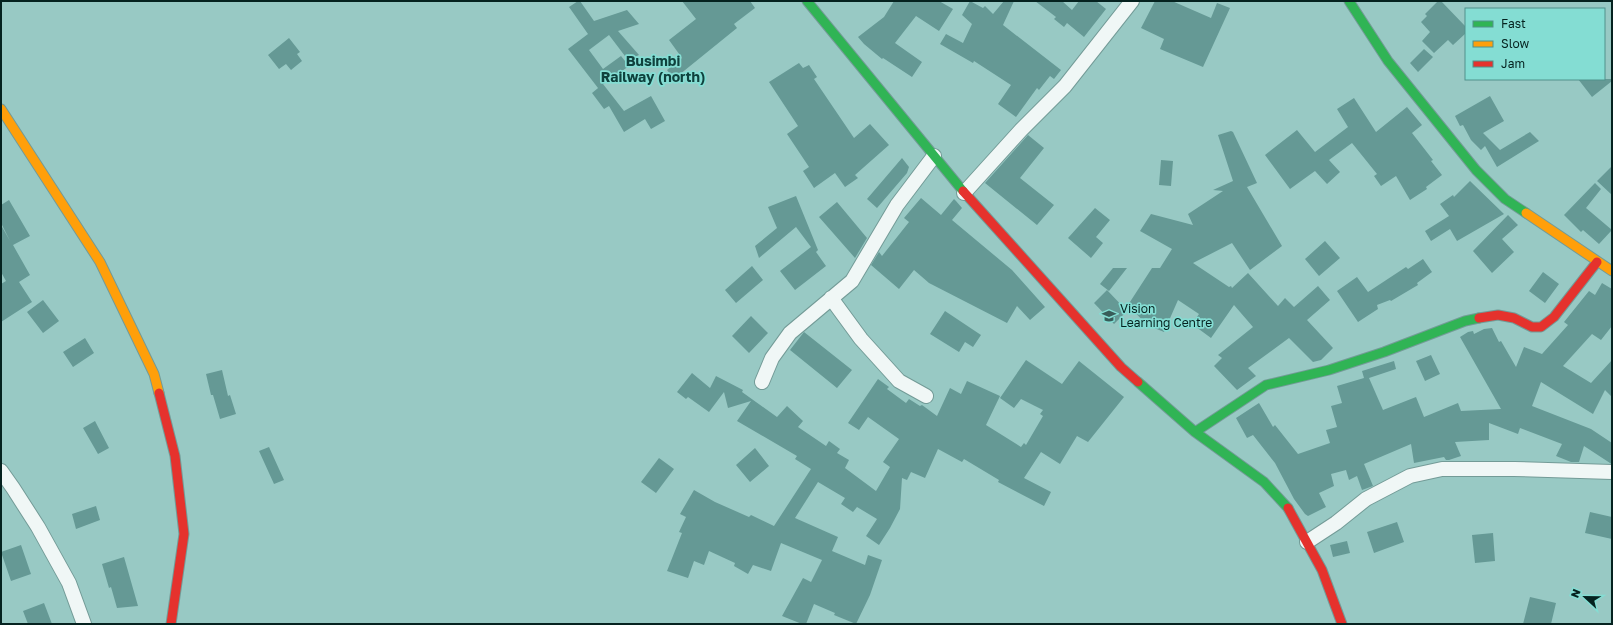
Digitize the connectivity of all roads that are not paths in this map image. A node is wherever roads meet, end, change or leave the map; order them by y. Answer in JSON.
{"nodes":[{"id":1,"x":807,"y":1,"type":"edge"},
{"id":2,"x":1132,"y":1,"type":"edge"},
{"id":3,"x":1349,"y":1,"type":"edge"},
{"id":4,"x":1,"y":109,"type":"edge"},
{"id":5,"x":934,"y":156,"type":"junction"},
{"id":6,"x":964,"y":193,"type":"junction"},
{"id":7,"x":1597,"y":262,"type":"junction"},
{"id":8,"x":1612,"y":271,"type":"edge"},
{"id":9,"x":831,"y":298,"type":"junction"},
{"id":10,"x":762,"y":382,"type":"dead end"},
{"id":11,"x":926,"y":396,"type":"dead end"},
{"id":12,"x":1195,"y":432,"type":"junction"},
{"id":13,"x":1,"y":471,"type":"edge"},
{"id":14,"x":1612,"y":472,"type":"edge"},
{"id":15,"x":1307,"y":542,"type":"junction"},
{"id":16,"x":84,"y":624,"type":"edge"},
{"id":17,"x":171,"y":624,"type":"edge"},
{"id":18,"x":1342,"y":624,"type":"edge"}],
"edges":[{"from":1,"to":5,"type":"street"},
{"from":2,"to":6,"type":"street"},
{"from":3,"to":7,"type":"street"},
{"from":4,"to":17,"type":"street"},
{"from":5,"to":6,"type":"street"},
{"from":5,"to":9,"type":"street"},
{"from":6,"to":12,"type":"street"},
{"from":7,"to":8,"type":"street"},
{"from":7,"to":12,"type":"street"},
{"from":9,"to":10,"type":"street"},
{"from":9,"to":11,"type":"street"},
{"from":12,"to":15,"type":"street"},
{"from":13,"to":16,"type":"street"},
{"from":14,"to":15,"type":"street"},
{"from":15,"to":18,"type":"street"}]}
